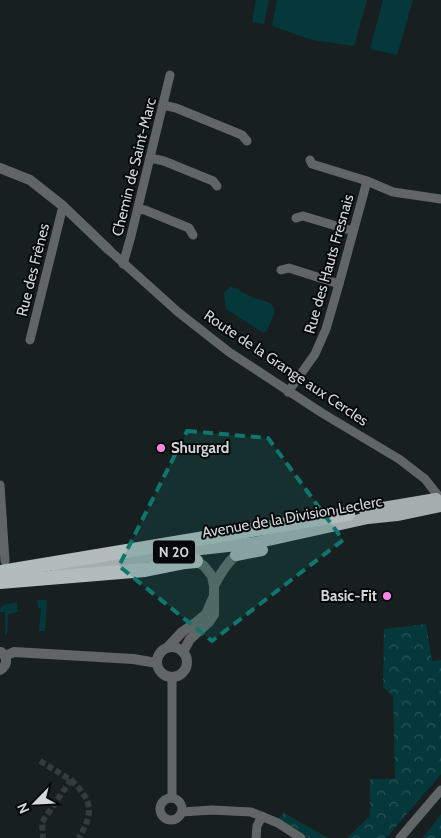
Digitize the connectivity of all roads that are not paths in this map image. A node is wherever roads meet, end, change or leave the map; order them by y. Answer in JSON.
{"nodes":[{"id":1,"x":170,"y":76,"type":"dead end"},
{"id":2,"x":163,"y":105,"type":"junction"},
{"id":3,"x":247,"y":141,"type":"dead end"},
{"id":4,"x":150,"y":158,"type":"junction"},
{"id":5,"x":310,"y":160,"type":"dead end"},
{"id":6,"x":0,"y":168,"type":"edge"},
{"id":7,"x":367,"y":181,"type":"junction"},
{"id":8,"x":216,"y":186,"type":"dead end"},
{"id":9,"x":441,"y":199,"type":"edge"},
{"id":10,"x":63,"y":206,"type":"junction"},
{"id":11,"x":138,"y":209,"type":"junction"},
{"id":12,"x":296,"y":218,"type":"dead end"},
{"id":13,"x":353,"y":232,"type":"junction"},
{"id":14,"x":192,"y":235,"type":"dead end"},
{"id":15,"x":109,"y":250,"type":"joint"},
{"id":16,"x":123,"y":264,"type":"junction"},
{"id":17,"x":281,"y":270,"type":"dead end"},
{"id":18,"x":339,"y":284,"type":"junction"},
{"id":19,"x":30,"y":340,"type":"dead end"},
{"id":20,"x":288,"y":392,"type":"junction"},
{"id":21,"x":0,"y":485,"type":"edge"},
{"id":22,"x":439,"y":504,"type":"edge"},
{"id":23,"x":348,"y":514,"type":"joint"},
{"id":24,"x":397,"y":515,"type":"junction"},
{"id":25,"x":236,"y":554,"type":"joint"},
{"id":26,"x":196,"y":562,"type":"joint"},
{"id":27,"x":3,"y":567,"type":"edge"},
{"id":28,"x":0,"y":582,"type":"edge"},
{"id":29,"x":214,"y":591,"type":"junction"},
{"id":30,"x":168,"y":647,"type":"junction"},
{"id":31,"x":183,"y":652,"type":"junction"},
{"id":32,"x":3,"y":653,"type":"edge"},
{"id":33,"x":157,"y":663,"type":"junction"},
{"id":34,"x":0,"y":670,"type":"edge"},
{"id":35,"x":172,"y":677,"type":"junction"},
{"id":36,"x":441,"y":790,"type":"edge"},
{"id":37,"x":172,"y":798,"type":"junction"},
{"id":38,"x":182,"y":812,"type":"junction"},
{"id":39,"x":262,"y":816,"type":"junction"},
{"id":40,"x":256,"y":838,"type":"edge"},
{"id":41,"x":301,"y":838,"type":"edge"},
{"id":42,"x":400,"y":838,"type":"edge"}],
"edges":[{"from":1,"to":2,"type":"street","name":"Chemin de Saint-Marc"},
{"from":2,"to":3,"type":"street"},
{"from":2,"to":4,"type":"street","name":"Chemin de Saint-Marc"},
{"from":4,"to":8,"type":"street"},
{"from":4,"to":11,"type":"street","name":"Chemin de Saint-Marc"},
{"from":5,"to":7,"type":"street"},
{"from":6,"to":10,"type":"street","name":"Route de la Grange aux Cercles"},
{"from":7,"to":9,"type":"street","name":"Rue des Hauts Fresnais"},
{"from":7,"to":13,"type":"street","name":"Rue des Hauts Fresnais"},
{"from":10,"to":15,"type":"street","name":"Route de la Grange aux Cercles"},
{"from":10,"to":19,"type":"street","name":"Rue des Frênes"},
{"from":11,"to":14,"type":"street"},
{"from":11,"to":16,"type":"street","name":"Chemin de Saint-Marc"},
{"from":12,"to":13,"type":"street"},
{"from":13,"to":18,"type":"street","name":"Rue des Hauts Fresnais"},
{"from":15,"to":16,"type":"street","name":"Route de la Grange aux Cercles"},
{"from":16,"to":20,"type":"street","name":"Route de la Grange aux Cercles"},
{"from":17,"to":18,"type":"street"},
{"from":18,"to":20,"type":"street","name":"Rue des Hauts Fresnais"},
{"from":20,"to":22,"type":"street","name":"Route de la Grange aux Cercles"},
{"from":21,"to":27,"type":"street"},
{"from":22,"to":23,"type":"main road","name":"Avenue de la Division Leclerc","number":"N 20"},
{"from":22,"to":24,"type":"main road","name":"Avenue de la Division Leclerc","number":"N 20"},
{"from":23,"to":27,"type":"highway","name":"Avenue de la Division Leclerc","number":"N 20"},
{"from":24,"to":25,"type":"main road"},
{"from":24,"to":28,"type":"main road","name":"Avenue de la Division Leclerc","number":"N 20"},
{"from":25,"to":29,"type":"street"},
{"from":26,"to":28,"type":"highway"},
{"from":26,"to":29,"type":"street"},
{"from":29,"to":30,"type":"street"},
{"from":29,"to":31,"type":"street"},
{"from":30,"to":31,"type":"street"},
{"from":30,"to":33,"type":"street"},
{"from":31,"to":35,"type":"street"},
{"from":32,"to":33,"type":"street"},
{"from":32,"to":34,"type":"street"},
{"from":33,"to":35,"type":"street"},
{"from":35,"to":37,"type":"street"},
{"from":36,"to":42,"type":"street"},
{"from":37,"to":38,"type":"street"},
{"from":37,"to":38,"type":"street"},
{"from":38,"to":39,"type":"street"},
{"from":39,"to":40,"type":"street"},
{"from":39,"to":41,"type":"street"}]}
